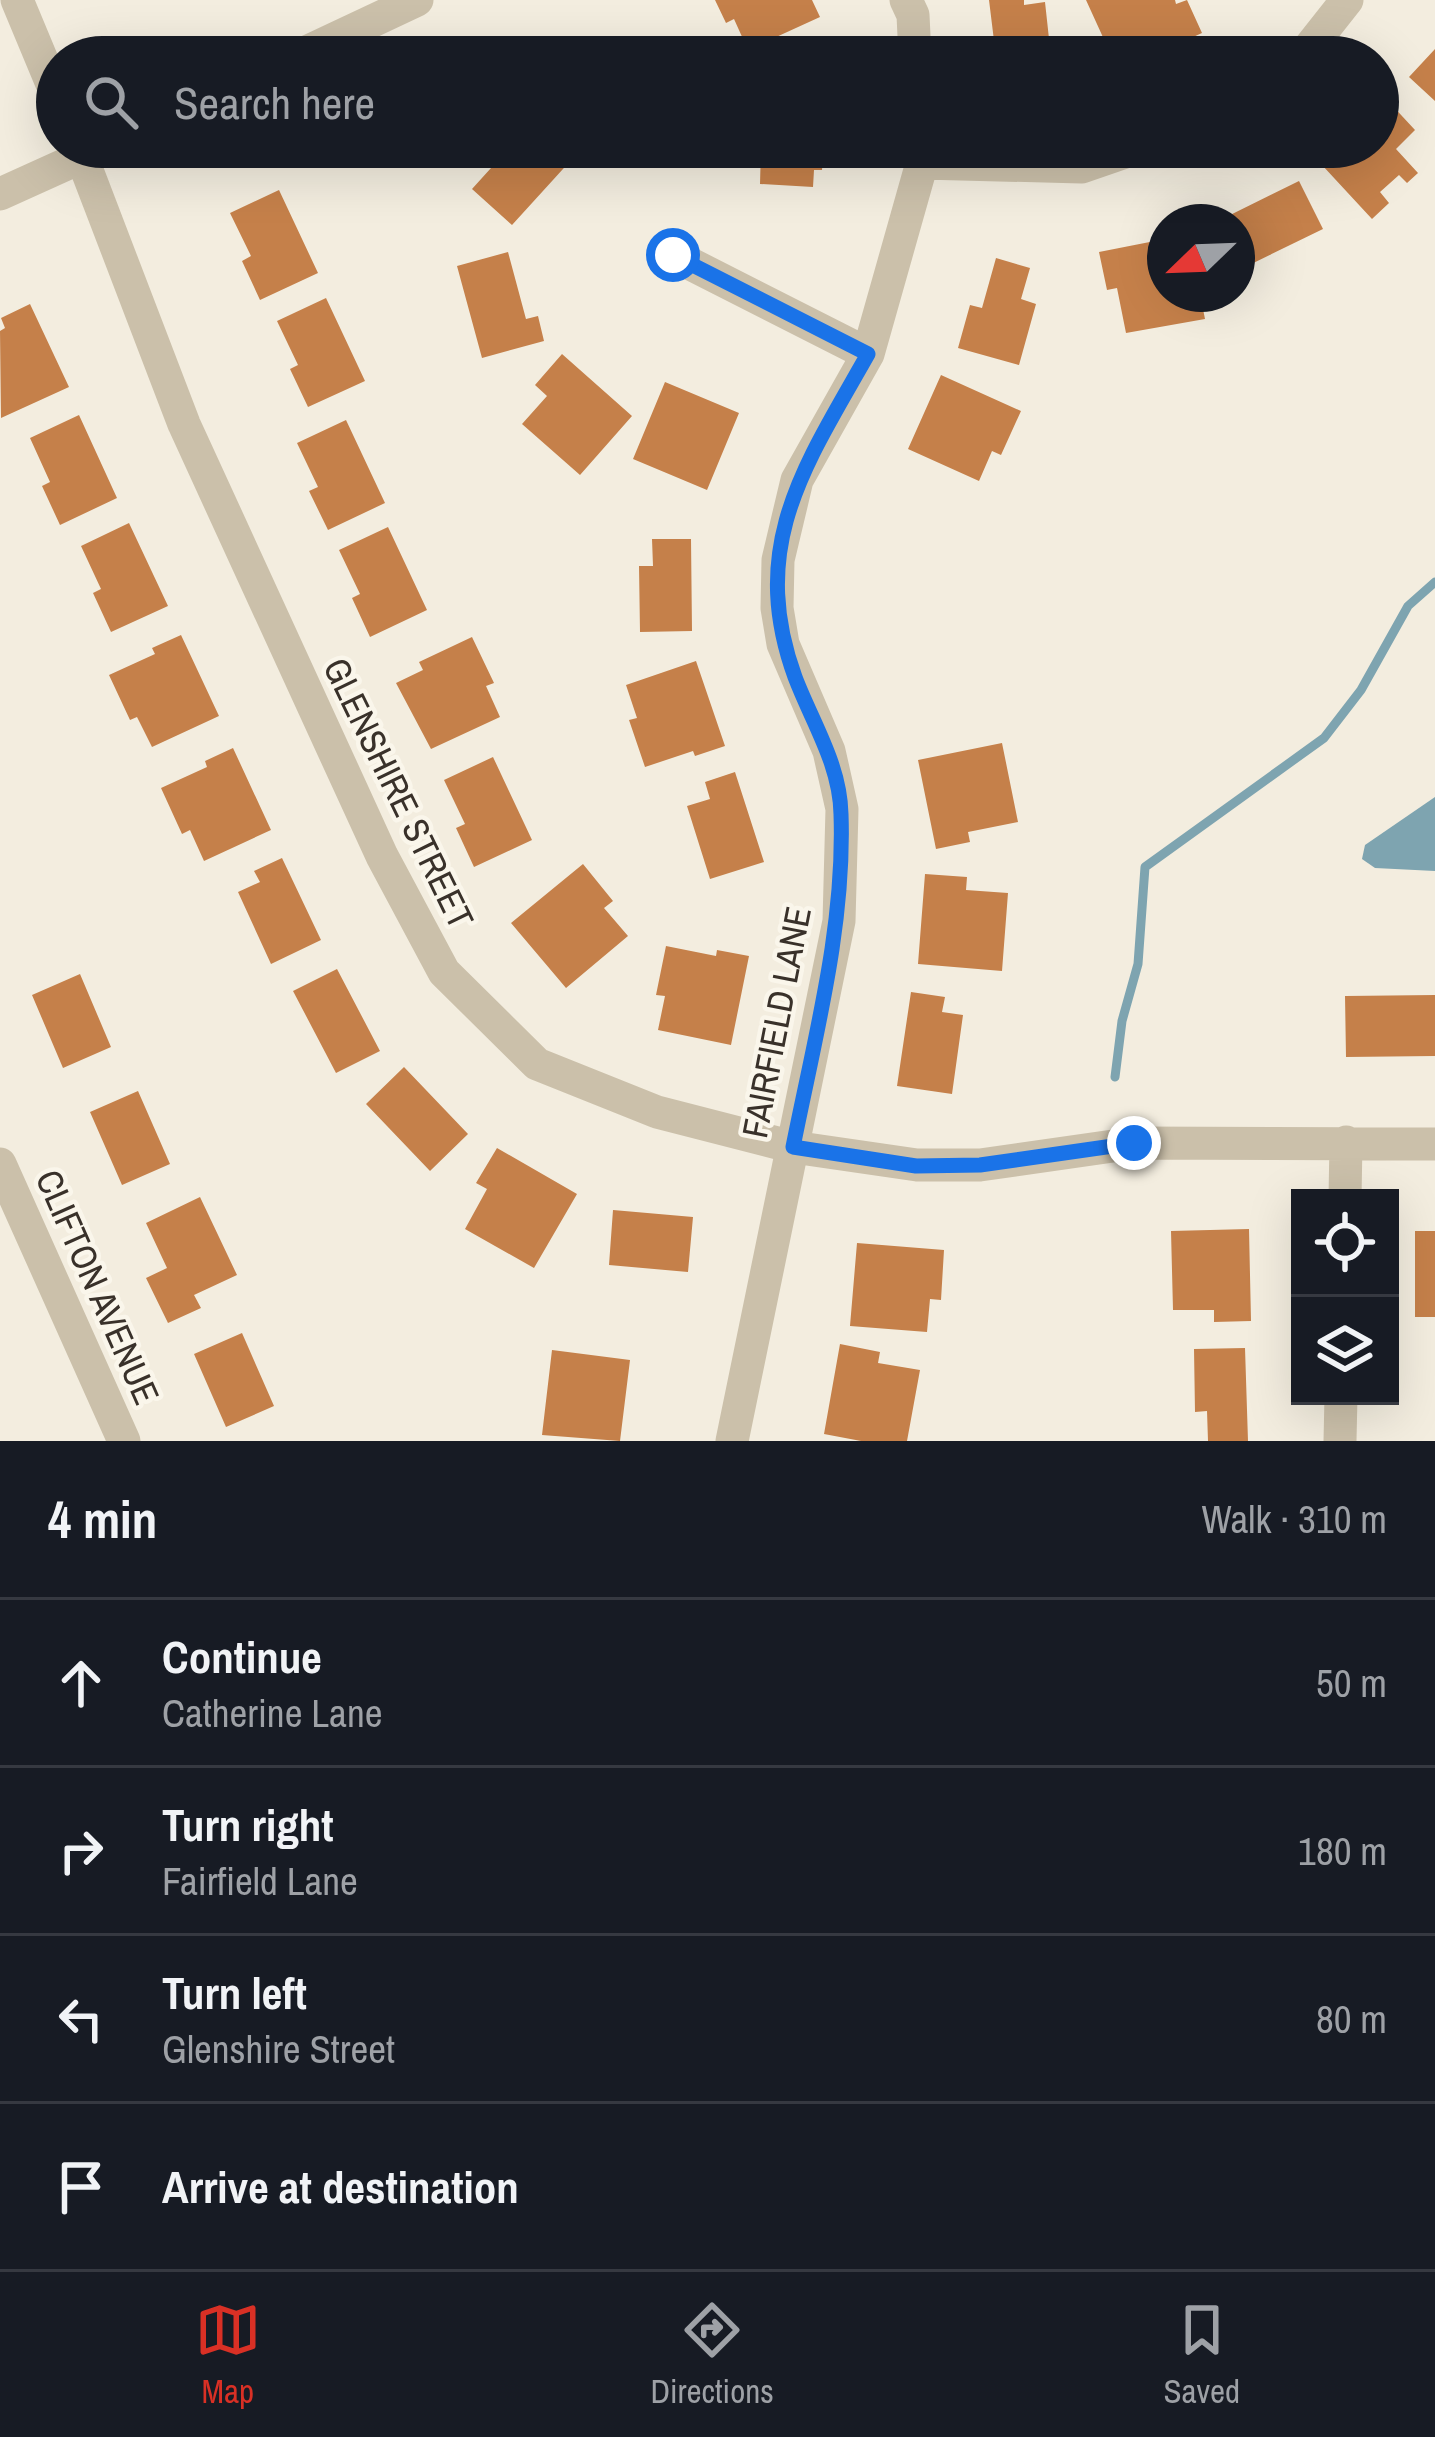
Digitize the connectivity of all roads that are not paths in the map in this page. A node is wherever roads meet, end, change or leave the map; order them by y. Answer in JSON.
{"nodes":[{"id":1,"x":17,"y":0,"type":"edge"},
{"id":2,"x":417,"y":0,"type":"edge"},
{"id":3,"x":906,"y":0,"type":"edge"},
{"id":4,"x":1347,"y":0,"type":"edge"},
{"id":5,"x":341,"y":36,"type":"edge"},
{"id":6,"x":914,"y":36,"type":"edge"},
{"id":7,"x":1319,"y":36,"type":"edge"},
{"id":8,"x":36,"y":46,"type":"edge"},
{"id":9,"x":52,"y":168,"type":"edge"},
{"id":10,"x":94,"y":168,"type":"edge"},
{"id":11,"x":918,"y":168,"type":"edge"},
{"id":12,"x":0,"y":194,"type":"edge"},
{"id":13,"x":673,"y":255,"type":"dead end"},
{"id":14,"x":868,"y":354,"type":"junction"},
{"id":15,"x":1346,"y":1142,"type":"junction"},
{"id":16,"x":1435,"y":1144,"type":"edge"},
{"id":17,"x":793,"y":1147,"type":"junction"},
{"id":18,"x":0,"y":1164,"type":"edge"},
{"id":19,"x":1345,"y":1189,"type":"edge"},
{"id":20,"x":1341,"y":1405,"type":"edge"},
{"id":21,"x":124,"y":1441,"type":"edge"},
{"id":22,"x":732,"y":1441,"type":"edge"},
{"id":23,"x":1340,"y":1441,"type":"edge"}],
"edges":[{"from":1,"to":8,"type":"street"},
{"from":2,"to":5,"type":"street"},
{"from":3,"to":6,"type":"street"},
{"from":4,"to":7,"type":"street"},
{"from":9,"to":12,"type":"street"},
{"from":10,"to":17,"type":"street","name":"GLENSHIRE STREET"},
{"from":11,"to":14,"type":"street","name":"FAIRFIELD LANE"},
{"from":13,"to":14,"type":"street"},
{"from":14,"to":17,"type":"street","name":"FAIRFIELD LANE"},
{"from":15,"to":16,"type":"street","name":"GLENSHIRE STREET"},
{"from":15,"to":17,"type":"street","name":"GLENSHIRE STREET"},
{"from":15,"to":19,"type":"street"},
{"from":17,"to":22,"type":"street","name":"FAIRFIELD LANE"},
{"from":18,"to":21,"type":"street","name":"CLIFTON AVENUE"},
{"from":20,"to":23,"type":"street"}]}
